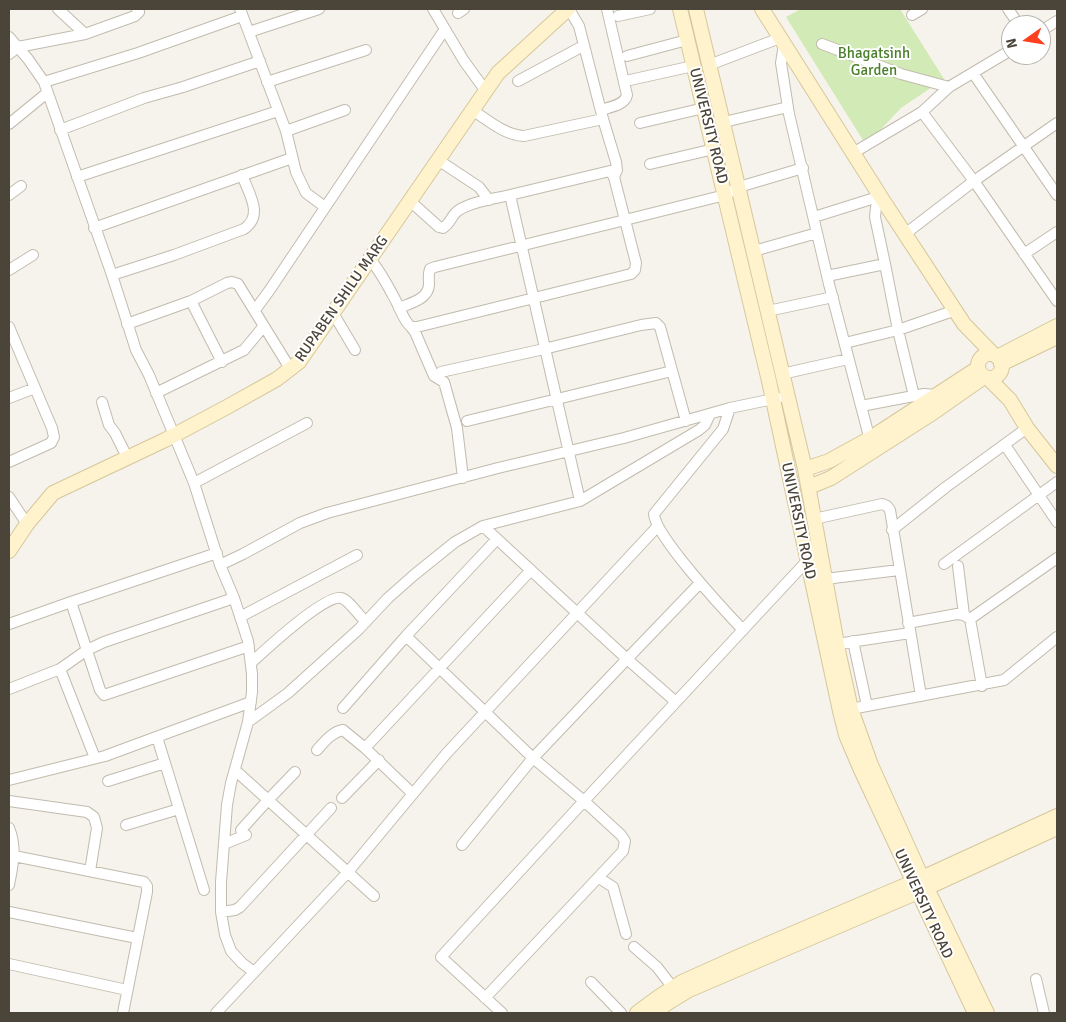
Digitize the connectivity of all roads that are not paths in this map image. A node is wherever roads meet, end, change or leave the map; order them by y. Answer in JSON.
{"nodes":[{"id":1,"x":58,"y":9,"type":"edge"},
{"id":2,"x":137,"y":9,"type":"edge"},
{"id":3,"x":319,"y":9,"type":"edge"},
{"id":4,"x":433,"y":9,"type":"edge"},
{"id":5,"x":569,"y":9,"type":"edge"},
{"id":6,"x":607,"y":9,"type":"edge"},
{"id":7,"x":650,"y":9,"type":"edge"},
{"id":8,"x":680,"y":9,"type":"edge"},
{"id":9,"x":696,"y":9,"type":"edge"},
{"id":10,"x":762,"y":9,"type":"edge"},
{"id":11,"x":922,"y":9,"type":"edge"},
{"id":12,"x":241,"y":12,"type":"edge"},
{"id":13,"x":294,"y":13,"type":"edge"},
{"id":14,"x":912,"y":15,"type":"dead end"},
{"id":15,"x":618,"y":16,"type":"dead end"},
{"id":16,"x":445,"y":28,"type":"junction"},
{"id":17,"x":249,"y":32,"type":"junction"},
{"id":18,"x":86,"y":34,"type":"junction"},
{"id":19,"x":9,"y":37,"type":"edge"},
{"id":20,"x":687,"y":40,"type":"junction"},
{"id":21,"x":782,"y":41,"type":"junction"},
{"id":22,"x":822,"y":44,"type":"dead end"},
{"id":23,"x":584,"y":46,"type":"junction"},
{"id":24,"x":18,"y":47,"type":"junction"},
{"id":25,"x":366,"y":50,"type":"dead end"},
{"id":26,"x":9,"y":54,"type":"edge"},
{"id":27,"x":627,"y":56,"type":"dead end"},
{"id":28,"x":1001,"y":56,"type":"edge"},
{"id":29,"x":260,"y":61,"type":"junction"},
{"id":30,"x":709,"y":65,"type":"junction"},
{"id":31,"x":693,"y":66,"type":"junction"},
{"id":32,"x":973,"y":73,"type":"junction"},
{"id":33,"x":630,"y":80,"type":"dead end"},
{"id":34,"x":44,"y":82,"type":"junction"},
{"id":35,"x":267,"y":82,"type":"junction"},
{"id":36,"x":518,"y":82,"type":"dead end"},
{"id":37,"x":949,"y":87,"type":"junction"},
{"id":38,"x":485,"y":90,"type":"junction"},
{"id":39,"x":47,"y":93,"type":"junction"},
{"id":40,"x":788,"y":107,"type":"junction"},
{"id":41,"x":704,"y":108,"type":"junction"},
{"id":42,"x":345,"y":110,"type":"dead end"},
{"id":43,"x":472,"y":110,"type":"junction"},
{"id":44,"x":278,"y":111,"type":"junction"},
{"id":45,"x":922,"y":112,"type":"junction"},
{"id":46,"x":602,"y":114,"type":"junction"},
{"id":47,"x":724,"y":122,"type":"junction"},
{"id":48,"x":640,"y":123,"type":"dead end"},
{"id":49,"x":1057,"y":123,"type":"edge"},
{"id":50,"x":9,"y":124,"type":"edge"},
{"id":51,"x":60,"y":130,"type":"junction"},
{"id":52,"x":286,"y":131,"type":"junction"},
{"id":53,"x":1024,"y":146,"type":"junction"},
{"id":54,"x":714,"y":149,"type":"junction"},
{"id":55,"x":853,"y":153,"type":"junction"},
{"id":56,"x":292,"y":158,"type":"junction"},
{"id":57,"x":438,"y":160,"type":"junction"},
{"id":58,"x":650,"y":164,"type":"dead end"},
{"id":59,"x":803,"y":168,"type":"junction"},
{"id":60,"x":242,"y":175,"type":"junction"},
{"id":61,"x":77,"y":177,"type":"junction"},
{"id":62,"x":614,"y":177,"type":"junction"},
{"id":63,"x":974,"y":181,"type":"junction"},
{"id":64,"x":21,"y":186,"type":"dead end"},
{"id":65,"x":739,"y":187,"type":"junction"},
{"id":66,"x":1056,"y":192,"type":"edge"},
{"id":67,"x":9,"y":195,"type":"edge"},
{"id":68,"x":510,"y":195,"type":"junction"},
{"id":69,"x":724,"y":195,"type":"junction"},
{"id":70,"x":882,"y":199,"type":"junction"},
{"id":71,"x":489,"y":200,"type":"junction"},
{"id":72,"x":410,"y":201,"type":"junction"},
{"id":73,"x":326,"y":206,"type":"junction"},
{"id":74,"x":814,"y":216,"type":"junction"},
{"id":75,"x":625,"y":220,"type":"junction"},
{"id":76,"x":94,"y":228,"type":"junction"},
{"id":77,"x":1057,"y":232,"type":"edge"},
{"id":78,"x":818,"y":233,"type":"junction"},
{"id":79,"x":905,"y":234,"type":"junction"},
{"id":80,"x":521,"y":246,"type":"junction"},
{"id":81,"x":754,"y":251,"type":"junction"},
{"id":82,"x":1024,"y":254,"type":"junction"},
{"id":83,"x":33,"y":255,"type":"dead end"},
{"id":84,"x":370,"y":258,"type":"junction"},
{"id":85,"x":885,"y":264,"type":"junction"},
{"id":86,"x":9,"y":270,"type":"edge"},
{"id":87,"x":112,"y":275,"type":"junction"},
{"id":88,"x":828,"y":276,"type":"junction"},
{"id":89,"x":833,"y":296,"type":"junction"},
{"id":90,"x":534,"y":297,"type":"junction"},
{"id":91,"x":191,"y":301,"type":"junction"},
{"id":92,"x":1057,"y":301,"type":"edge"},
{"id":93,"x":399,"y":308,"type":"junction"},
{"id":94,"x":255,"y":310,"type":"junction"},
{"id":95,"x":956,"y":310,"type":"junction"},
{"id":96,"x":768,"y":311,"type":"junction"},
{"id":97,"x":333,"y":312,"type":"junction"},
{"id":98,"x":126,"y":324,"type":"junction"},
{"id":99,"x":964,"y":324,"type":"junction"},
{"id":100,"x":1057,"y":326,"type":"edge"},
{"id":101,"x":9,"y":327,"type":"edge"},
{"id":102,"x":264,"y":327,"type":"junction"},
{"id":103,"x":411,"y":327,"type":"junction"},
{"id":104,"x":898,"y":330,"type":"junction"},
{"id":105,"x":1057,"y":337,"type":"edge"},
{"id":106,"x":845,"y":343,"type":"junction"},
{"id":107,"x":544,"y":349,"type":"junction"},
{"id":108,"x":356,"y":350,"type":"dead end"},
{"id":109,"x":848,"y":359,"type":"junction"},
{"id":110,"x":222,"y":362,"type":"junction"},
{"id":111,"x":998,"y":362,"type":"junction"},
{"id":112,"x":291,"y":370,"type":"junction"},
{"id":113,"x":672,"y":371,"type":"junction"},
{"id":114,"x":982,"y":371,"type":"junction"},
{"id":115,"x":441,"y":372,"type":"dead end"},
{"id":116,"x":782,"y":374,"type":"junction"},
{"id":117,"x":35,"y":388,"type":"junction"},
{"id":118,"x":156,"y":394,"type":"junction"},
{"id":119,"x":936,"y":395,"type":"junction"},
{"id":120,"x":786,"y":396,"type":"junction"},
{"id":121,"x":914,"y":396,"type":"junction"},
{"id":122,"x":9,"y":398,"type":"edge"},
{"id":123,"x":556,"y":399,"type":"junction"},
{"id":124,"x":772,"y":399,"type":"junction"},
{"id":125,"x":1010,"y":400,"type":"junction"},
{"id":126,"x":102,"y":402,"type":"dead end"},
{"id":127,"x":861,"y":406,"type":"junction"},
{"id":128,"x":730,"y":408,"type":"junction"},
{"id":129,"x":710,"y":414,"type":"junction"},
{"id":130,"x":686,"y":421,"type":"junction"},
{"id":131,"x":467,"y":422,"type":"dead end"},
{"id":132,"x":307,"y":423,"type":"dead end"},
{"id":133,"x":1027,"y":428,"type":"junction"},
{"id":134,"x":174,"y":435,"type":"junction"},
{"id":135,"x":871,"y":445,"type":"junction"},
{"id":136,"x":1005,"y":445,"type":"junction"},
{"id":137,"x":569,"y":451,"type":"junction"},
{"id":138,"x":127,"y":457,"type":"junction"},
{"id":139,"x":9,"y":462,"type":"edge"},
{"id":140,"x":1057,"y":466,"type":"edge"},
{"id":141,"x":805,"y":469,"type":"junction"},
{"id":142,"x":463,"y":478,"type":"junction"},
{"id":143,"x":1057,"y":482,"type":"edge"},
{"id":144,"x":194,"y":483,"type":"junction"},
{"id":145,"x":809,"y":487,"type":"junction"},
{"id":146,"x":1039,"y":495,"type":"junction"},
{"id":147,"x":9,"y":497,"type":"edge"},
{"id":148,"x":580,"y":501,"type":"junction"},
{"id":149,"x":814,"y":518,"type":"junction"},
{"id":150,"x":1057,"y":522,"type":"edge"},
{"id":151,"x":27,"y":524,"type":"junction"},
{"id":152,"x":483,"y":526,"type":"junction"},
{"id":153,"x":658,"y":527,"type":"junction"},
{"id":154,"x":892,"y":530,"type":"junction"},
{"id":155,"x":498,"y":539,"type":"junction"},
{"id":156,"x":819,"y":548,"type":"junction"},
{"id":157,"x":9,"y":552,"type":"edge"},
{"id":158,"x":217,"y":553,"type":"junction"},
{"id":159,"x":356,"y":555,"type":"dead end"},
{"id":160,"x":1057,"y":558,"type":"edge"},
{"id":161,"x":806,"y":560,"type":"junction"},
{"id":162,"x":220,"y":564,"type":"junction"},
{"id":163,"x":944,"y":564,"type":"dead end"},
{"id":164,"x":958,"y":566,"type":"dead end"},
{"id":165,"x":531,"y":570,"type":"junction"},
{"id":166,"x":899,"y":570,"type":"junction"},
{"id":167,"x":825,"y":579,"type":"junction"},
{"id":168,"x":700,"y":583,"type":"junction"},
{"id":169,"x":234,"y":598,"type":"junction"},
{"id":170,"x":71,"y":602,"type":"junction"},
{"id":171,"x":577,"y":613,"type":"junction"},
{"id":172,"x":240,"y":616,"type":"junction"},
{"id":173,"x":967,"y":617,"type":"junction"},
{"id":174,"x":366,"y":622,"type":"junction"},
{"id":175,"x":9,"y":624,"type":"edge"},
{"id":176,"x":909,"y":628,"type":"junction"},
{"id":177,"x":743,"y":630,"type":"junction"},
{"id":178,"x":406,"y":636,"type":"junction"},
{"id":179,"x":1057,"y":637,"type":"edge"},
{"id":180,"x":853,"y":641,"type":"junction"},
{"id":181,"x":837,"y":644,"type":"junction"},
{"id":182,"x":249,"y":646,"type":"junction"},
{"id":183,"x":88,"y":650,"type":"junction"},
{"id":184,"x":627,"y":659,"type":"junction"},
{"id":185,"x":250,"y":662,"type":"junction"},
{"id":186,"x":60,"y":668,"type":"junction"},
{"id":187,"x":438,"y":668,"type":"junction"},
{"id":188,"x":982,"y":686,"type":"junction"},
{"id":189,"x":9,"y":689,"type":"edge"},
{"id":190,"x":921,"y":696,"type":"junction"},
{"id":191,"x":251,"y":702,"type":"junction"},
{"id":192,"x":676,"y":702,"type":"junction"},
{"id":193,"x":867,"y":706,"type":"junction"},
{"id":194,"x":343,"y":708,"type":"dead end"},
{"id":195,"x":851,"y":709,"type":"junction"},
{"id":196,"x":484,"y":713,"type":"junction"},
{"id":197,"x":248,"y":722,"type":"junction"},
{"id":198,"x":157,"y":737,"type":"junction"},
{"id":199,"x":365,"y":748,"type":"junction"},
{"id":200,"x":316,"y":750,"type":"dead end"},
{"id":201,"x":94,"y":758,"type":"junction"},
{"id":202,"x":533,"y":758,"type":"junction"},
{"id":203,"x":378,"y":760,"type":"junction"},
{"id":204,"x":165,"y":763,"type":"junction"},
{"id":205,"x":235,"y":770,"type":"junction"},
{"id":206,"x":295,"y":772,"type":"dead end"},
{"id":207,"x":9,"y":780,"type":"edge"},
{"id":208,"x":108,"y":781,"type":"dead end"},
{"id":209,"x":413,"y":794,"type":"junction"},
{"id":210,"x":342,"y":798,"type":"dead end"},
{"id":211,"x":268,"y":800,"type":"junction"},
{"id":212,"x":9,"y":801,"type":"edge"},
{"id":213,"x":584,"y":801,"type":"junction"},
{"id":214,"x":331,"y":808,"type":"dead end"},
{"id":215,"x":179,"y":809,"type":"junction"},
{"id":216,"x":1057,"y":816,"type":"edge"},
{"id":217,"x":126,"y":825,"type":"dead end"},
{"id":218,"x":9,"y":828,"type":"edge"},
{"id":219,"x":1057,"y":828,"type":"edge"},
{"id":220,"x":306,"y":834,"type":"junction"},
{"id":221,"x":224,"y":844,"type":"junction"},
{"id":222,"x":462,"y":845,"type":"dead end"},
{"id":223,"x":12,"y":846,"type":"edge"},
{"id":224,"x":14,"y":856,"type":"junction"},
{"id":225,"x":90,"y":870,"type":"junction"},
{"id":226,"x":348,"y":872,"type":"junction"},
{"id":227,"x":599,"y":878,"type":"junction"},
{"id":228,"x":9,"y":885,"type":"edge"},
{"id":229,"x":920,"y":885,"type":"junction"},
{"id":230,"x":204,"y":890,"type":"dead end"},
{"id":231,"x":374,"y":896,"type":"dead end"},
{"id":232,"x":9,"y":912,"type":"edge"},
{"id":233,"x":221,"y":912,"type":"junction"},
{"id":234,"x":626,"y":934,"type":"dead end"},
{"id":235,"x":137,"y":938,"type":"junction"},
{"id":236,"x":634,"y":947,"type":"dead end"},
{"id":237,"x":9,"y":964,"type":"edge"},
{"id":238,"x":254,"y":972,"type":"junction"},
{"id":239,"x":1036,"y":979,"type":"dead end"},
{"id":240,"x":591,"y":982,"type":"dead end"},
{"id":241,"x":127,"y":990,"type":"junction"},
{"id":242,"x":676,"y":991,"type":"junction"},
{"id":243,"x":485,"y":998,"type":"junction"},
{"id":244,"x":123,"y":1013,"type":"edge"},
{"id":245,"x":216,"y":1013,"type":"edge"},
{"id":246,"x":502,"y":1013,"type":"edge"},
{"id":247,"x":621,"y":1013,"type":"edge"},
{"id":248,"x":637,"y":1013,"type":"edge"},
{"id":249,"x":655,"y":1013,"type":"edge"},
{"id":250,"x":975,"y":1013,"type":"edge"},
{"id":251,"x":987,"y":1013,"type":"edge"},
{"id":252,"x":1044,"y":1013,"type":"edge"}],
"edges":[{"from":1,"to":18,"type":"street"},
{"from":2,"to":18,"type":"street"},
{"from":3,"to":13,"type":"street"},
{"from":4,"to":16,"type":"street"},
{"from":5,"to":23,"type":"street"},
{"from":5,"to":38,"type":"street","name":"RUPABEN SHILU MARG"},
{"from":6,"to":46,"type":"street"},
{"from":7,"to":15,"type":"street"},
{"from":8,"to":20,"type":"street","name":"UNIVERSITY ROAD"},
{"from":9,"to":30,"type":"street","name":"UNIVERSITY ROAD"},
{"from":10,"to":21,"type":"street"},
{"from":11,"to":14,"type":"street"},
{"from":12,"to":17,"type":"street"},
{"from":12,"to":34,"type":"street"},
{"from":13,"to":17,"type":"street"},
{"from":16,"to":38,"type":"street"},
{"from":16,"to":73,"type":"street"},
{"from":17,"to":29,"type":"street"},
{"from":18,"to":24,"type":"street"},
{"from":19,"to":24,"type":"street"},
{"from":20,"to":27,"type":"street"},
{"from":20,"to":31,"type":"street","name":"UNIVERSITY ROAD"},
{"from":21,"to":30,"type":"street"},
{"from":21,"to":40,"type":"street"},
{"from":21,"to":55,"type":"street"},
{"from":22,"to":37,"type":"street"},
{"from":23,"to":36,"type":"street"},
{"from":23,"to":46,"type":"street"},
{"from":24,"to":26,"type":"street"},
{"from":24,"to":34,"type":"street"},
{"from":25,"to":35,"type":"street"},
{"from":28,"to":32,"type":"street"},
{"from":29,"to":35,"type":"street"},
{"from":29,"to":51,"type":"street"},
{"from":30,"to":47,"type":"street","name":"UNIVERSITY ROAD"},
{"from":31,"to":33,"type":"street"},
{"from":31,"to":41,"type":"street","name":"UNIVERSITY ROAD"},
{"from":32,"to":37,"type":"street"},
{"from":32,"to":53,"type":"street"},
{"from":34,"to":39,"type":"street"},
{"from":35,"to":44,"type":"street"},
{"from":37,"to":45,"type":"street"},
{"from":38,"to":43,"type":"street","name":"RUPABEN SHILU MARG"},
{"from":39,"to":50,"type":"street"},
{"from":39,"to":51,"type":"street"},
{"from":40,"to":47,"type":"street"},
{"from":40,"to":59,"type":"street"},
{"from":41,"to":48,"type":"street"},
{"from":41,"to":54,"type":"street","name":"UNIVERSITY ROAD"},
{"from":42,"to":52,"type":"street"},
{"from":43,"to":46,"type":"street"},
{"from":43,"to":57,"type":"street","name":"RUPABEN SHILU MARG"},
{"from":44,"to":52,"type":"street"},
{"from":44,"to":61,"type":"street"},
{"from":45,"to":55,"type":"street"},
{"from":45,"to":63,"type":"street"},
{"from":46,"to":62,"type":"street"},
{"from":47,"to":65,"type":"street","name":"UNIVERSITY ROAD"},
{"from":49,"to":53,"type":"street"},
{"from":51,"to":61,"type":"street"},
{"from":52,"to":56,"type":"street"},
{"from":53,"to":63,"type":"street"},
{"from":53,"to":66,"type":"street"},
{"from":54,"to":58,"type":"street"},
{"from":54,"to":69,"type":"street","name":"UNIVERSITY ROAD"},
{"from":55,"to":70,"type":"street"},
{"from":56,"to":60,"type":"street"},
{"from":56,"to":73,"type":"street"},
{"from":57,"to":71,"type":"street"},
{"from":57,"to":72,"type":"street","name":"RUPABEN SHILU MARG"},
{"from":59,"to":65,"type":"street"},
{"from":59,"to":74,"type":"street"},
{"from":60,"to":76,"type":"street"},
{"from":60,"to":87,"type":"street"},
{"from":61,"to":76,"type":"street"},
{"from":62,"to":68,"type":"street"},
{"from":62,"to":75,"type":"street"},
{"from":63,"to":79,"type":"street"},
{"from":63,"to":82,"type":"street"},
{"from":64,"to":67,"type":"street"},
{"from":65,"to":69,"type":"street"},
{"from":65,"to":81,"type":"street","name":"UNIVERSITY ROAD"},
{"from":68,"to":71,"type":"street"},
{"from":68,"to":80,"type":"street"},
{"from":69,"to":75,"type":"street"},
{"from":69,"to":124,"type":"street","name":"UNIVERSITY ROAD"},
{"from":70,"to":74,"type":"street"},
{"from":70,"to":79,"type":"street"},
{"from":70,"to":85,"type":"street"},
{"from":71,"to":72,"type":"street"},
{"from":72,"to":84,"type":"street","name":"RUPABEN SHILU MARG"},
{"from":73,"to":94,"type":"street"},
{"from":74,"to":78,"type":"street"},
{"from":75,"to":80,"type":"street"},
{"from":75,"to":90,"type":"street"},
{"from":76,"to":87,"type":"street"},
{"from":77,"to":82,"type":"street"},
{"from":78,"to":81,"type":"street"},
{"from":78,"to":88,"type":"street"},
{"from":79,"to":95,"type":"street"},
{"from":80,"to":90,"type":"street"},
{"from":80,"to":93,"type":"street"},
{"from":81,"to":96,"type":"street","name":"UNIVERSITY ROAD"},
{"from":82,"to":92,"type":"street"},
{"from":83,"to":86,"type":"street"},
{"from":84,"to":93,"type":"street"},
{"from":84,"to":97,"type":"street","name":"RUPABEN SHILU MARG"},
{"from":85,"to":88,"type":"street"},
{"from":85,"to":104,"type":"street"},
{"from":87,"to":98,"type":"street"},
{"from":88,"to":89,"type":"street"},
{"from":89,"to":96,"type":"street"},
{"from":89,"to":106,"type":"street"},
{"from":90,"to":103,"type":"street"},
{"from":90,"to":107,"type":"street"},
{"from":91,"to":94,"type":"street"},
{"from":91,"to":98,"type":"street"},
{"from":91,"to":110,"type":"street"},
{"from":93,"to":103,"type":"street"},
{"from":94,"to":102,"type":"street"},
{"from":95,"to":99,"type":"street"},
{"from":95,"to":104,"type":"street"},
{"from":96,"to":116,"type":"street","name":"UNIVERSITY ROAD"},
{"from":97,"to":108,"type":"street"},
{"from":97,"to":112,"type":"street","name":"RUPABEN SHILU MARG"},
{"from":98,"to":118,"type":"street"},
{"from":99,"to":111,"type":"street"},
{"from":99,"to":114,"type":"street"},
{"from":100,"to":111,"type":"street"},
{"from":101,"to":117,"type":"street"},
{"from":102,"to":110,"type":"street"},
{"from":102,"to":112,"type":"street"},
{"from":103,"to":142,"type":"street"},
{"from":104,"to":106,"type":"street"},
{"from":104,"to":121,"type":"street"},
{"from":105,"to":111,"type":"street"},
{"from":106,"to":109,"type":"street"},
{"from":107,"to":113,"type":"street"},
{"from":107,"to":115,"type":"street"},
{"from":107,"to":123,"type":"street"},
{"from":109,"to":116,"type":"street"},
{"from":109,"to":127,"type":"street"},
{"from":110,"to":118,"type":"street"},
{"from":111,"to":114,"type":"street"},
{"from":111,"to":114,"type":"street"},
{"from":111,"to":125,"type":"street"},
{"from":112,"to":134,"type":"street","name":"RUPABEN SHILU MARG"},
{"from":113,"to":123,"type":"street"},
{"from":113,"to":130,"type":"street"},
{"from":114,"to":119,"type":"street"},
{"from":114,"to":125,"type":"street"},
{"from":114,"to":135,"type":"street"},
{"from":116,"to":120,"type":"street","name":"UNIVERSITY ROAD"},
{"from":117,"to":122,"type":"street"},
{"from":117,"to":139,"type":"street"},
{"from":118,"to":134,"type":"street"},
{"from":119,"to":121,"type":"street"},
{"from":119,"to":135,"type":"street"},
{"from":120,"to":124,"type":"street"},
{"from":120,"to":141,"type":"street","name":"UNIVERSITY ROAD"},
{"from":121,"to":127,"type":"street"},
{"from":123,"to":131,"type":"street"},
{"from":123,"to":137,"type":"street"},
{"from":124,"to":128,"type":"street"},
{"from":124,"to":161,"type":"street","name":"UNIVERSITY ROAD"},
{"from":125,"to":133,"type":"street"},
{"from":126,"to":138,"type":"street"},
{"from":127,"to":135,"type":"street"},
{"from":128,"to":129,"type":"street"},
{"from":128,"to":153,"type":"street"},
{"from":129,"to":130,"type":"street"},
{"from":129,"to":148,"type":"street"},
{"from":130,"to":137,"type":"street"},
{"from":132,"to":144,"type":"street"},
{"from":133,"to":136,"type":"street"},
{"from":133,"to":140,"type":"street"},
{"from":134,"to":138,"type":"street","name":"RUPABEN SHILU MARG"},
{"from":134,"to":144,"type":"street"},
{"from":135,"to":141,"type":"street"},
{"from":135,"to":145,"type":"street"},
{"from":136,"to":146,"type":"street"},
{"from":136,"to":154,"type":"street"},
{"from":137,"to":142,"type":"street"},
{"from":137,"to":148,"type":"street"},
{"from":138,"to":151,"type":"street","name":"RUPABEN SHILU MARG"},
{"from":141,"to":145,"type":"street","name":"UNIVERSITY ROAD"},
{"from":142,"to":162,"type":"street"},
{"from":143,"to":146,"type":"street"},
{"from":144,"to":158,"type":"street"},
{"from":145,"to":149,"type":"street","name":"UNIVERSITY ROAD"},
{"from":146,"to":150,"type":"street"},
{"from":146,"to":163,"type":"street"},
{"from":147,"to":151,"type":"street"},
{"from":148,"to":152,"type":"street"},
{"from":149,"to":154,"type":"street"},
{"from":149,"to":156,"type":"street","name":"UNIVERSITY ROAD"},
{"from":151,"to":157,"type":"street","name":"RUPABEN SHILU MARG"},
{"from":152,"to":155,"type":"street"},
{"from":152,"to":174,"type":"street"},
{"from":153,"to":168,"type":"street"},
{"from":153,"to":171,"type":"street"},
{"from":154,"to":166,"type":"street"},
{"from":155,"to":165,"type":"street"},
{"from":155,"to":178,"type":"street"},
{"from":156,"to":161,"type":"street"},
{"from":156,"to":167,"type":"street","name":"UNIVERSITY ROAD"},
{"from":158,"to":162,"type":"street"},
{"from":158,"to":170,"type":"street"},
{"from":159,"to":172,"type":"street"},
{"from":160,"to":173,"type":"street"},
{"from":161,"to":177,"type":"street"},
{"from":161,"to":229,"type":"street","name":"UNIVERSITY ROAD"},
{"from":162,"to":169,"type":"street"},
{"from":164,"to":173,"type":"street"},
{"from":165,"to":171,"type":"street"},
{"from":165,"to":187,"type":"street"},
{"from":166,"to":167,"type":"street"},
{"from":166,"to":176,"type":"street"},
{"from":167,"to":181,"type":"street","name":"UNIVERSITY ROAD"},
{"from":168,"to":177,"type":"street"},
{"from":168,"to":184,"type":"street"},
{"from":169,"to":172,"type":"street"},
{"from":169,"to":183,"type":"street"},
{"from":170,"to":175,"type":"street"},
{"from":170,"to":183,"type":"street"},
{"from":171,"to":184,"type":"street"},
{"from":171,"to":196,"type":"street"},
{"from":172,"to":182,"type":"street"},
{"from":173,"to":176,"type":"street"},
{"from":173,"to":188,"type":"street"},
{"from":174,"to":185,"type":"street"},
{"from":174,"to":197,"type":"street"},
{"from":176,"to":180,"type":"street"},
{"from":176,"to":190,"type":"street"},
{"from":177,"to":192,"type":"street"},
{"from":178,"to":187,"type":"street"},
{"from":178,"to":194,"type":"street"},
{"from":179,"to":188,"type":"street"},
{"from":180,"to":181,"type":"street"},
{"from":180,"to":193,"type":"street"},
{"from":181,"to":195,"type":"street","name":"UNIVERSITY ROAD"},
{"from":182,"to":183,"type":"street"},
{"from":182,"to":185,"type":"street"},
{"from":183,"to":186,"type":"street"},
{"from":184,"to":192,"type":"street"},
{"from":184,"to":202,"type":"street"},
{"from":185,"to":191,"type":"street"},
{"from":186,"to":189,"type":"street"},
{"from":186,"to":201,"type":"street"},
{"from":187,"to":196,"type":"street"},
{"from":187,"to":199,"type":"street"},
{"from":188,"to":190,"type":"street"},
{"from":190,"to":193,"type":"street"},
{"from":191,"to":197,"type":"street"},
{"from":191,"to":198,"type":"street"},
{"from":192,"to":213,"type":"street"},
{"from":193,"to":195,"type":"street"},
{"from":195,"to":229,"type":"street","name":"UNIVERSITY ROAD"},
{"from":196,"to":202,"type":"street"},
{"from":196,"to":209,"type":"street"},
{"from":197,"to":205,"type":"street"},
{"from":198,"to":201,"type":"street"},
{"from":198,"to":204,"type":"street"},
{"from":199,"to":200,"type":"street"},
{"from":199,"to":203,"type":"street"},
{"from":201,"to":207,"type":"street"},
{"from":202,"to":213,"type":"street"},
{"from":202,"to":222,"type":"street"},
{"from":203,"to":209,"type":"street"},
{"from":203,"to":210,"type":"street"},
{"from":204,"to":208,"type":"street"},
{"from":204,"to":215,"type":"street"},
{"from":205,"to":211,"type":"street"},
{"from":205,"to":221,"type":"street"},
{"from":206,"to":211,"type":"street"},
{"from":209,"to":226,"type":"street"},
{"from":211,"to":220,"type":"street"},
{"from":211,"to":221,"type":"street"},
{"from":212,"to":225,"type":"street"},
{"from":213,"to":227,"type":"street"},
{"from":213,"to":243,"type":"street"},
{"from":214,"to":220,"type":"street"},
{"from":215,"to":217,"type":"street"},
{"from":215,"to":230,"type":"street"},
{"from":216,"to":229,"type":"street"},
{"from":218,"to":223,"type":"street"},
{"from":219,"to":229,"type":"street"},
{"from":220,"to":226,"type":"street"},
{"from":220,"to":233,"type":"street"},
{"from":221,"to":233,"type":"street"},
{"from":223,"to":224,"type":"street"},
{"from":224,"to":225,"type":"street"},
{"from":224,"to":228,"type":"street"},
{"from":225,"to":235,"type":"street"},
{"from":226,"to":231,"type":"street"},
{"from":226,"to":238,"type":"street"},
{"from":227,"to":234,"type":"street"},
{"from":227,"to":243,"type":"street"},
{"from":229,"to":242,"type":"street"},
{"from":229,"to":250,"type":"street","name":"UNIVERSITY ROAD"},
{"from":229,"to":251,"type":"street"},
{"from":232,"to":235,"type":"street"},
{"from":233,"to":238,"type":"street"},
{"from":235,"to":241,"type":"street"},
{"from":236,"to":242,"type":"street"},
{"from":237,"to":241,"type":"street"},
{"from":238,"to":245,"type":"street"},
{"from":239,"to":252,"type":"street"},
{"from":240,"to":247,"type":"street"},
{"from":241,"to":244,"type":"street"},
{"from":242,"to":248,"type":"street"},
{"from":242,"to":249,"type":"street"},
{"from":243,"to":246,"type":"street"}]}
